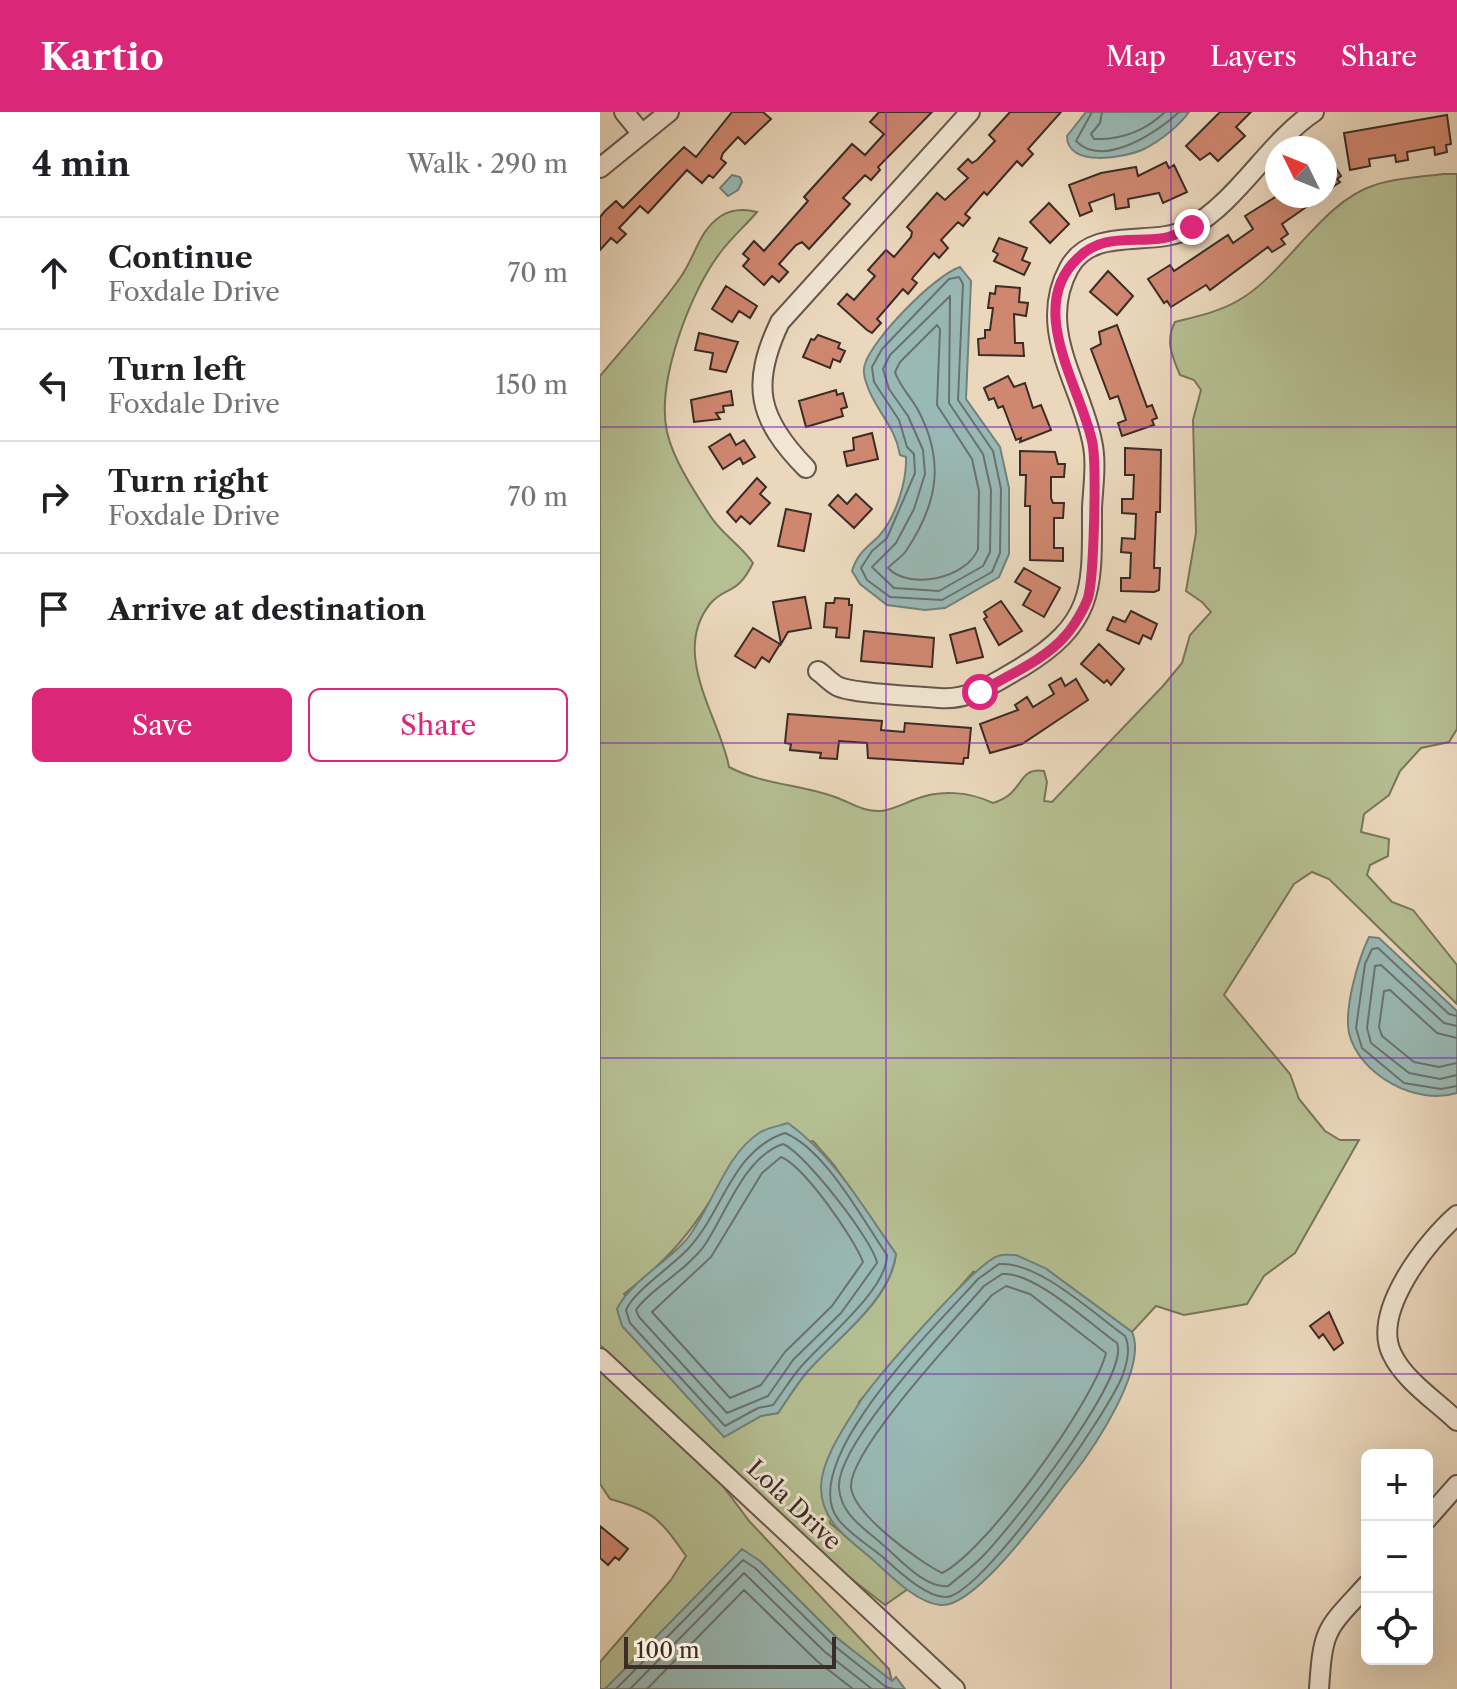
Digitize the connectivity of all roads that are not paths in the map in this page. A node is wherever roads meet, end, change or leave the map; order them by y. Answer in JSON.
{"nodes":[{"id":1,"x":624,"y":112,"type":"edge"},
{"id":2,"x":669,"y":112,"type":"edge"},
{"id":3,"x":970,"y":112,"type":"edge"},
{"id":4,"x":1314,"y":112,"type":"edge"},
{"id":5,"x":642,"y":134,"type":"junction"},
{"id":6,"x":600,"y":168,"type":"edge"},
{"id":7,"x":806,"y":468,"type":"dead end"},
{"id":8,"x":818,"y":671,"type":"dead end"},
{"id":9,"x":1457,"y":1215,"type":"edge"},
{"id":10,"x":600,"y":1358,"type":"edge"},
{"id":11,"x":1457,"y":1421,"type":"edge"},
{"id":12,"x":1457,"y":1485,"type":"edge"},
{"id":13,"x":1433,"y":1512,"type":"edge"},
{"id":14,"x":1361,"y":1592,"type":"edge"},
{"id":15,"x":955,"y":1689,"type":"edge"},
{"id":16,"x":1319,"y":1689,"type":"edge"}],
"edges":[{"from":1,"to":5,"type":"street"},
{"from":2,"to":5,"type":"street"},
{"from":3,"to":7,"type":"street"},
{"from":4,"to":8,"type":"street"},
{"from":5,"to":6,"type":"street"},
{"from":9,"to":11,"type":"street"},
{"from":10,"to":15,"type":"street","name":"Lola Drive"},
{"from":12,"to":13,"type":"street"},
{"from":14,"to":16,"type":"street"}]}
